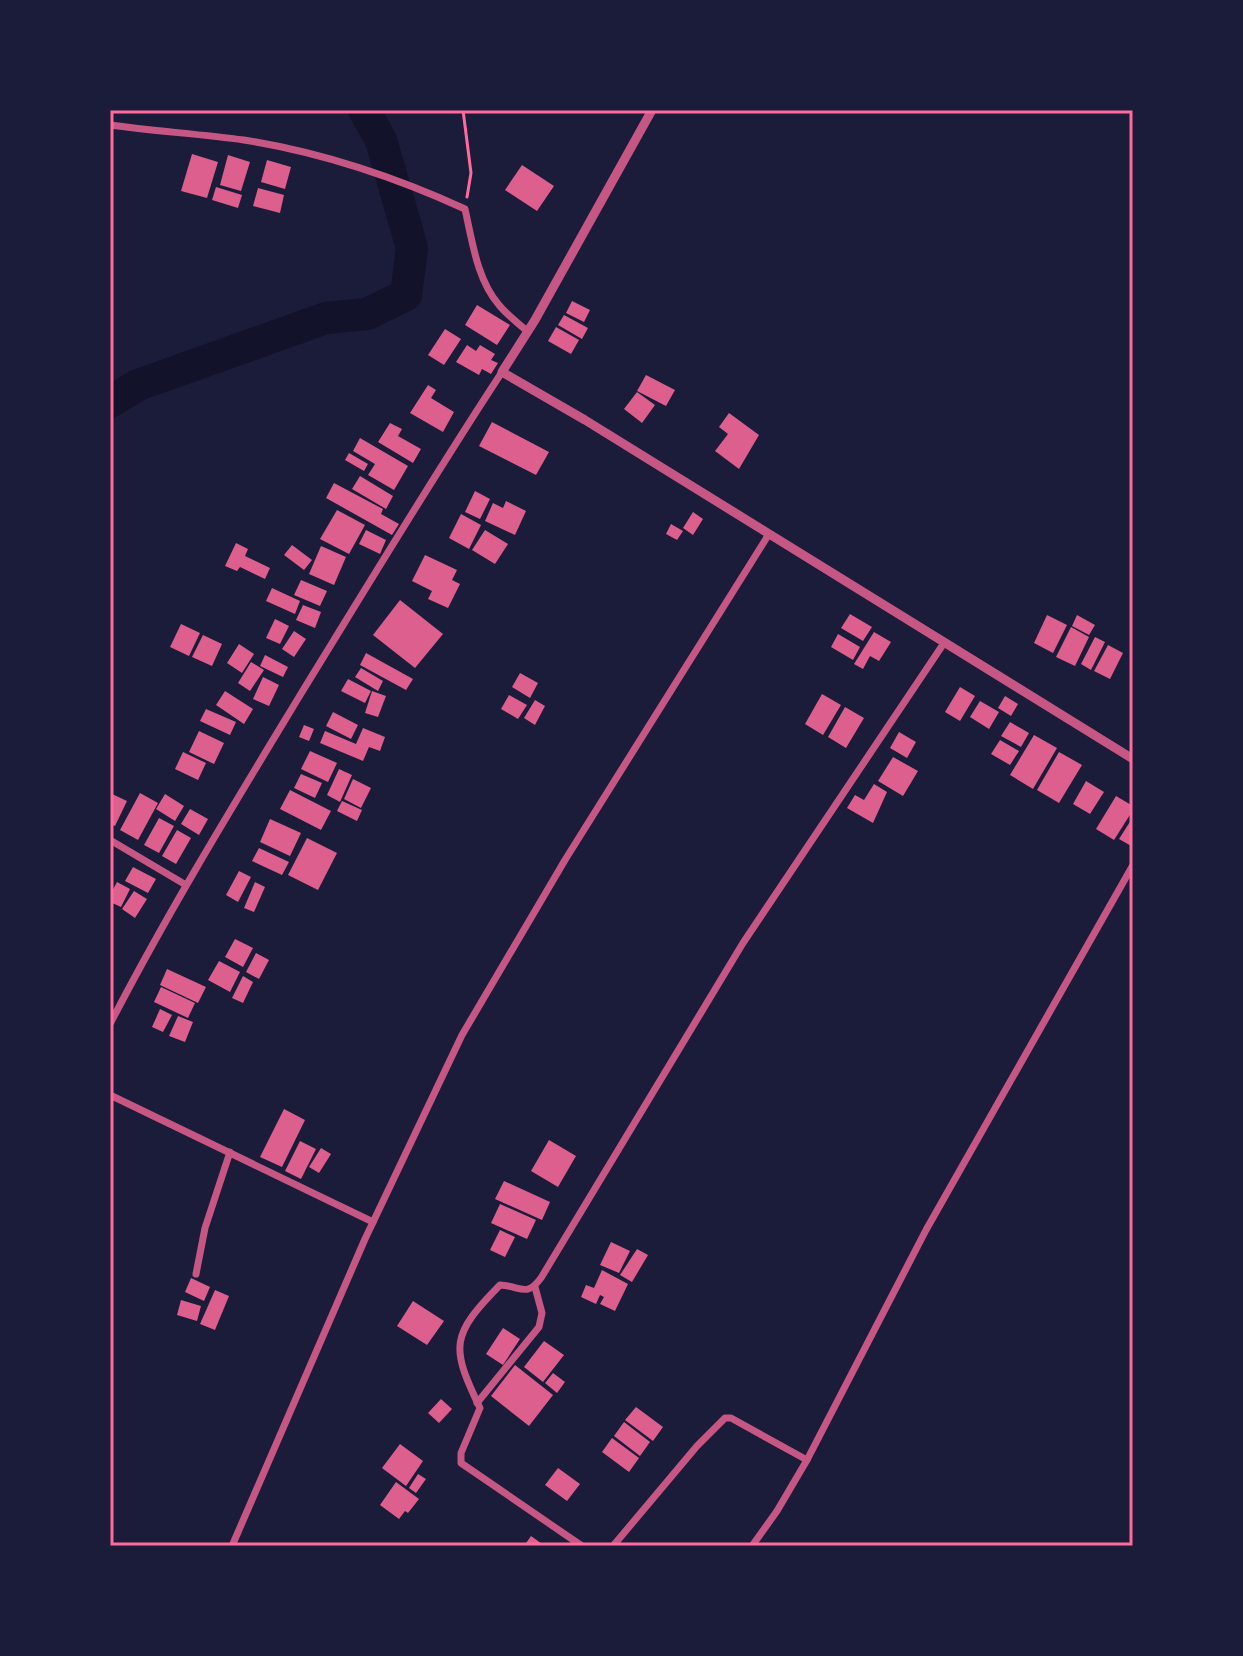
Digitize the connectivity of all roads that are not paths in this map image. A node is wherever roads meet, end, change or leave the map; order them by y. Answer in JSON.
{"nodes":[{"id":1,"x":652,"y":110,"type":"edge"},
{"id":2,"x":110,"y":125,"type":"edge"},
{"id":3,"x":527,"y":331,"type":"junction"},
{"id":4,"x":502,"y":372,"type":"junction"},
{"id":5,"x":769,"y":534,"type":"junction"},
{"id":6,"x":944,"y":643,"type":"junction"},
{"id":7,"x":1133,"y":759,"type":"edge"},
{"id":8,"x":110,"y":840,"type":"edge"},
{"id":9,"x":1133,"y":865,"type":"edge"},
{"id":10,"x":186,"y":885,"type":"junction"},
{"id":11,"x":110,"y":1024,"type":"edge"},
{"id":12,"x":110,"y":1095,"type":"edge"},
{"id":13,"x":230,"y":1152,"type":"junction"},
{"id":14,"x":373,"y":1222,"type":"junction"},
{"id":15,"x":196,"y":1274,"type":"dead end"},
{"id":16,"x":535,"y":1287,"type":"junction"},
{"id":17,"x":477,"y":1403,"type":"junction"},
{"id":18,"x":807,"y":1460,"type":"junction"},
{"id":19,"x":232,"y":1546,"type":"edge"},
{"id":20,"x":582,"y":1546,"type":"edge"},
{"id":21,"x":613,"y":1546,"type":"edge"},
{"id":22,"x":752,"y":1546,"type":"edge"}],
"edges":[{"from":1,"to":3,"type":"street"},
{"from":2,"to":3,"type":"street"},
{"from":3,"to":4,"type":"street"},
{"from":4,"to":5,"type":"street"},
{"from":4,"to":10,"type":"street"},
{"from":5,"to":6,"type":"street"},
{"from":5,"to":14,"type":"street"},
{"from":6,"to":7,"type":"street"},
{"from":6,"to":16,"type":"street"},
{"from":8,"to":10,"type":"street"},
{"from":9,"to":18,"type":"street"},
{"from":10,"to":11,"type":"street"},
{"from":12,"to":13,"type":"street"},
{"from":13,"to":14,"type":"street"},
{"from":13,"to":15,"type":"street"},
{"from":14,"to":19,"type":"street"},
{"from":16,"to":17,"type":"street"},
{"from":16,"to":17,"type":"street"},
{"from":17,"to":20,"type":"street"},
{"from":18,"to":21,"type":"street"},
{"from":18,"to":22,"type":"street"}]}
